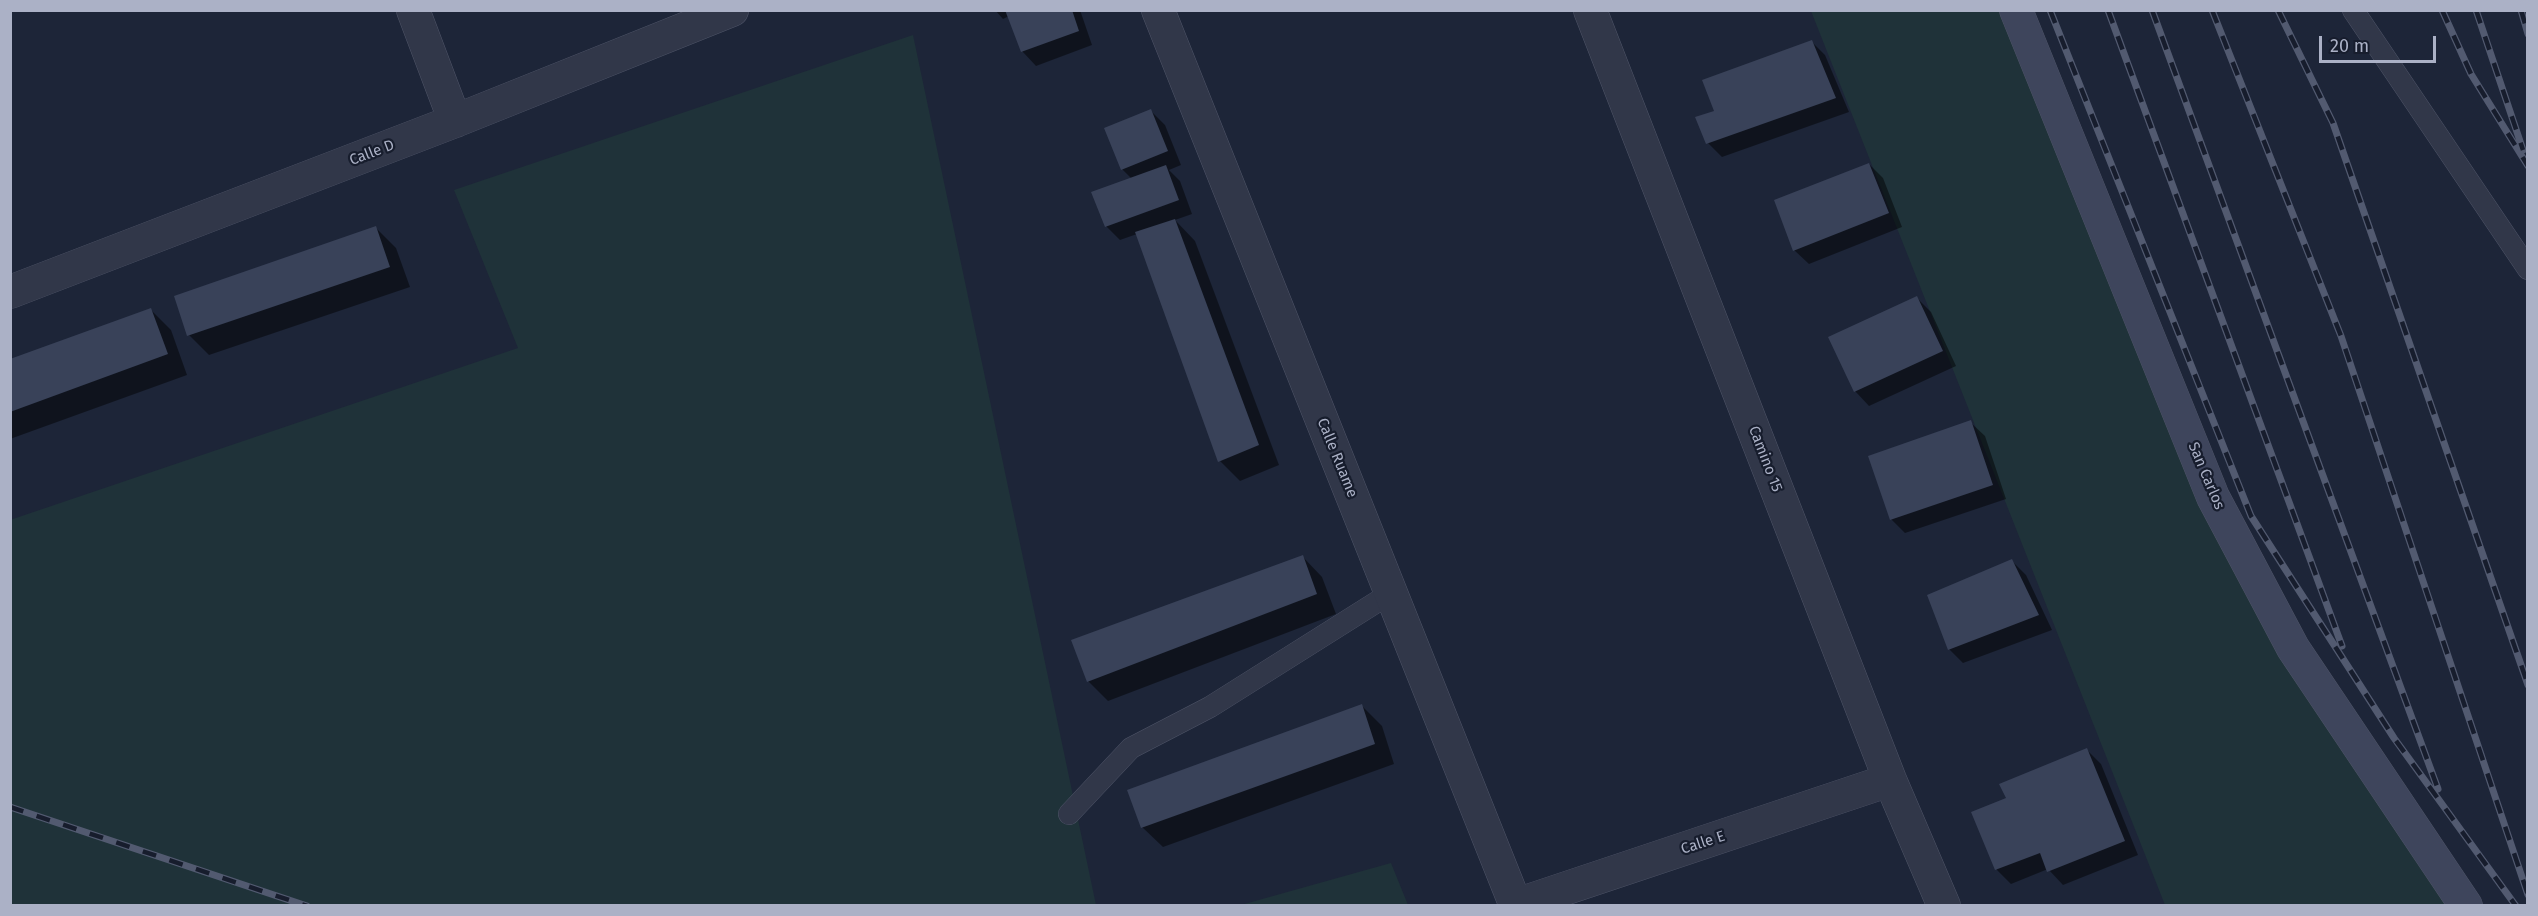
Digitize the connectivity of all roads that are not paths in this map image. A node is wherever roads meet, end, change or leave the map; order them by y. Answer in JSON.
{"nodes":[{"id":1,"x":413,"y":10,"type":"edge"},
{"id":2,"x":732,"y":10,"type":"edge"},
{"id":3,"x":1158,"y":10,"type":"edge"},
{"id":4,"x":1590,"y":10,"type":"edge"},
{"id":5,"x":2016,"y":10,"type":"edge"},
{"id":6,"x":2353,"y":10,"type":"edge"},
{"id":7,"x":455,"y":121,"type":"junction"},
{"id":8,"x":2528,"y":269,"type":"edge"},
{"id":9,"x":10,"y":292,"type":"edge"},
{"id":10,"x":1391,"y":594,"type":"junction"},
{"id":11,"x":1890,"y":780,"type":"junction"},
{"id":12,"x":1069,"y":814,"type":"dead end"},
{"id":13,"x":1516,"y":905,"type":"edge"},
{"id":14,"x":1944,"y":906,"type":"edge"},
{"id":15,"x":2466,"y":906,"type":"edge"}],
"edges":[{"from":1,"to":7,"type":"street"},
{"from":2,"to":7,"type":"street","name":"Calle D"},
{"from":3,"to":10,"type":"street","name":"Calle Ruame"},
{"from":4,"to":11,"type":"street","name":"Camino 15"},
{"from":5,"to":15,"type":"street","name":"San Carlos"},
{"from":6,"to":8,"type":"lane"},
{"from":7,"to":9,"type":"street","name":"Calle D"},
{"from":10,"to":12,"type":"lane"},
{"from":10,"to":13,"type":"street","name":"Calle Ruame"},
{"from":11,"to":13,"type":"street","name":"Calle E"},
{"from":11,"to":14,"type":"street","name":"Camino 15"}]}
